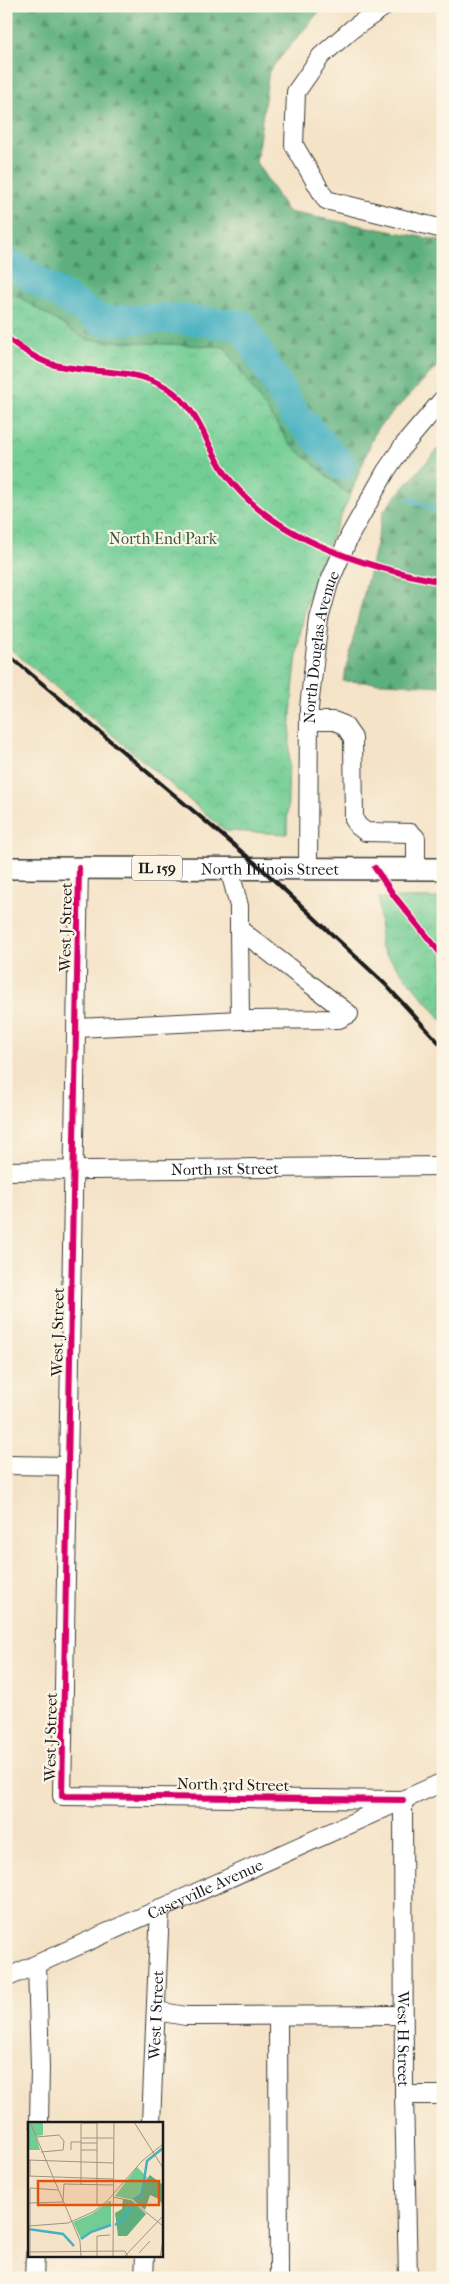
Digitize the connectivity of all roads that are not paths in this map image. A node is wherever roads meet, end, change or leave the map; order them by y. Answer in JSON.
{"nodes":[{"id":1,"x":386,"y":6,"type":"edge"},
{"id":2,"x":443,"y":229,"type":"edge"},
{"id":3,"x":443,"y":399,"type":"edge"},
{"id":4,"x":309,"y":721,"type":"junction"},
{"id":5,"x":308,"y":867,"type":"junction"},
{"id":6,"x":6,"y":868,"type":"edge"},
{"id":7,"x":79,"y":868,"type":"junction"},
{"id":8,"x":229,"y":868,"type":"junction"},
{"id":9,"x":416,"y":869,"type":"junction"},
{"id":10,"x":443,"y":869,"type":"edge"},
{"id":11,"x":239,"y":929,"type":"junction"},
{"id":12,"x":240,"y":1020,"type":"junction"},
{"id":13,"x":76,"y":1028,"type":"junction"},
{"id":14,"x":443,"y":1166,"type":"edge"},
{"id":15,"x":6,"y":1171,"type":"edge"},
{"id":16,"x":74,"y":1171,"type":"junction"},
{"id":17,"x":6,"y":1465,"type":"edge"},
{"id":18,"x":69,"y":1466,"type":"junction"},
{"id":19,"x":443,"y":1782,"type":"edge"},
{"id":20,"x":62,"y":1796,"type":"joint"},
{"id":21,"x":403,"y":1800,"type":"junction"},
{"id":22,"x":160,"y":1908,"type":"junction"},
{"id":23,"x":37,"y":1965,"type":"junction"},
{"id":24,"x":6,"y":1978,"type":"edge"},
{"id":25,"x":156,"y":2012,"type":"junction"},
{"id":26,"x":403,"y":2015,"type":"junction"},
{"id":27,"x":278,"y":2016,"type":"junction"},
{"id":28,"x":443,"y":2095,"type":"edge"},
{"id":29,"x":404,"y":2096,"type":"junction"},
{"id":30,"x":39,"y":2122,"type":"edge"},
{"id":31,"x":151,"y":2122,"type":"edge"},
{"id":32,"x":35,"y":2256,"type":"edge"},
{"id":33,"x":145,"y":2256,"type":"edge"},
{"id":34,"x":34,"y":2278,"type":"edge"},
{"id":35,"x":144,"y":2278,"type":"edge"},
{"id":36,"x":279,"y":2278,"type":"edge"},
{"id":37,"x":408,"y":2278,"type":"edge"}],
"edges":[{"from":1,"to":2,"type":"street"},
{"from":3,"to":4,"type":"street","name":"North Douglas Avenue"},
{"from":4,"to":5,"type":"street","name":"North Douglas Avenue"},
{"from":4,"to":9,"type":"street"},
{"from":5,"to":8,"type":"main road","name":"North Illinois Street","number":"IL 159"},
{"from":5,"to":9,"type":"main road","name":"North Illinois Street","number":"IL 159"},
{"from":6,"to":7,"type":"main road","name":"North Illinois Street","number":"IL 159"},
{"from":7,"to":8,"type":"main road","name":"North Illinois Street","number":"IL 159"},
{"from":7,"to":13,"type":"street","name":"West J Street"},
{"from":8,"to":11,"type":"street"},
{"from":9,"to":10,"type":"main road","name":"North Illinois Street","number":"IL 159"},
{"from":11,"to":12,"type":"street"},
{"from":11,"to":12,"type":"street"},
{"from":12,"to":13,"type":"street"},
{"from":13,"to":16,"type":"street","name":"West J Street"},
{"from":14,"to":16,"type":"street","name":"North 1st Street"},
{"from":15,"to":16,"type":"street","name":"North 1st Street"},
{"from":16,"to":18,"type":"street","name":"West J Street"},
{"from":17,"to":18,"type":"street"},
{"from":18,"to":20,"type":"street","name":"West J Street"},
{"from":19,"to":21,"type":"street","name":"Caseyville Avenue"},
{"from":20,"to":21,"type":"street","name":"North 3rd Street"},
{"from":21,"to":22,"type":"street","name":"Caseyville Avenue"},
{"from":21,"to":26,"type":"street","name":"West H Street"},
{"from":22,"to":23,"type":"street","name":"Caseyville Avenue"},
{"from":22,"to":25,"type":"street","name":"West I Street"},
{"from":23,"to":24,"type":"street","name":"Caseyville Avenue"},
{"from":23,"to":30,"type":"street"},
{"from":25,"to":27,"type":"street"},
{"from":25,"to":31,"type":"street","name":"West I Street"},
{"from":26,"to":27,"type":"street"},
{"from":26,"to":29,"type":"street","name":"West H Street"},
{"from":27,"to":36,"type":"street"},
{"from":28,"to":29,"type":"street"},
{"from":29,"to":37,"type":"street","name":"West H Street"},
{"from":32,"to":34,"type":"street"},
{"from":33,"to":35,"type":"street"}]}
